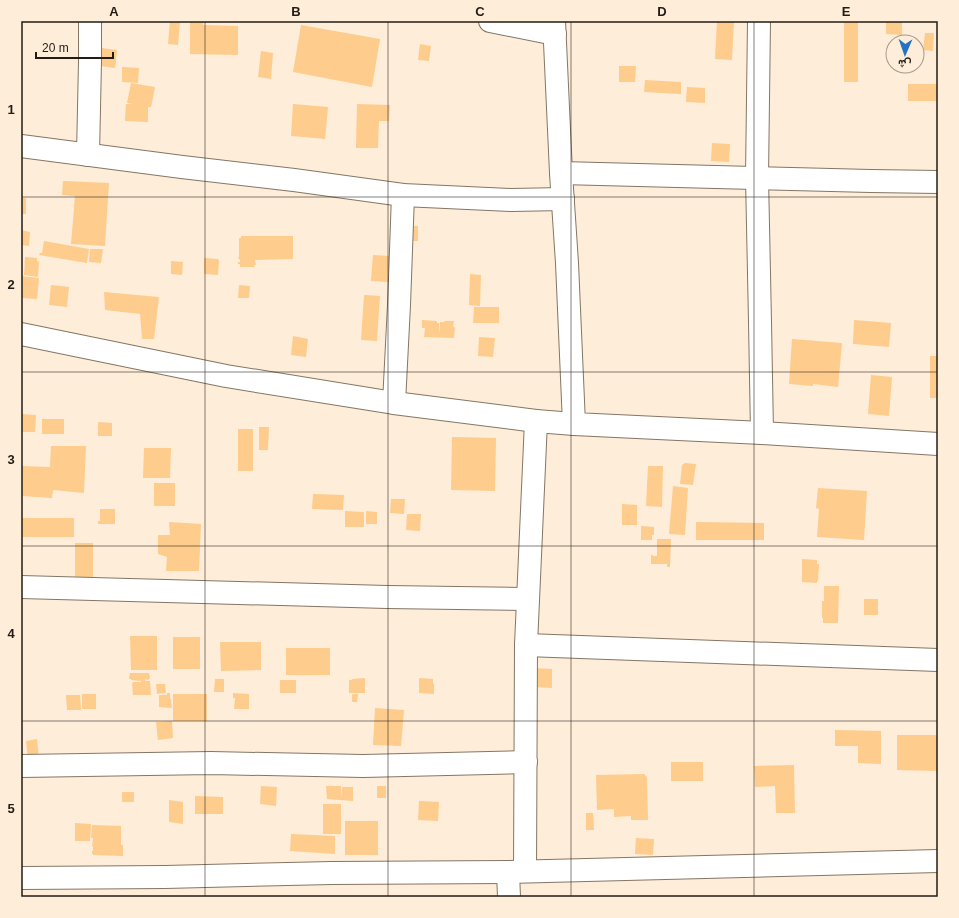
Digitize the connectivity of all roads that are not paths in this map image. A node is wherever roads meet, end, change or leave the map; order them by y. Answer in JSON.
{"nodes":[{"id":1,"x":90,"y":21,"type":"edge"},
{"id":2,"x":490,"y":21,"type":"edge"},
{"id":3,"x":759,"y":21,"type":"edge"},
{"id":4,"x":555,"y":27,"type":"edge"},
{"id":5,"x":21,"y":146,"type":"edge"},
{"id":6,"x":88,"y":155,"type":"junction"},
{"id":7,"x":561,"y":173,"type":"junction"},
{"id":8,"x":757,"y":178,"type":"junction"},
{"id":9,"x":938,"y":182,"type":"edge"},
{"id":10,"x":403,"y":195,"type":"junction"},
{"id":11,"x":563,"y":199,"type":"junction"},
{"id":12,"x":21,"y":334,"type":"edge"},
{"id":13,"x":394,"y":403,"type":"junction"},
{"id":14,"x":536,"y":421,"type":"junction"},
{"id":15,"x":574,"y":424,"type":"junction"},
{"id":16,"x":762,"y":433,"type":"junction"},
{"id":17,"x":938,"y":444,"type":"edge"},
{"id":18,"x":21,"y":587,"type":"edge"},
{"id":19,"x":528,"y":598,"type":"junction"},
{"id":20,"x":526,"y":645,"type":"junction"},
{"id":21,"x":938,"y":660,"type":"edge"},
{"id":22,"x":526,"y":762,"type":"junction"},
{"id":23,"x":21,"y":766,"type":"edge"},
{"id":24,"x":938,"y":862,"type":"edge"},
{"id":25,"x":517,"y":872,"type":"junction"},
{"id":26,"x":21,"y":878,"type":"edge"},
{"id":27,"x":509,"y":897,"type":"edge"}],
"edges":[{"from":1,"to":6,"type":"street"},
{"from":2,"to":4,"type":"street"},
{"from":3,"to":8,"type":"street"},
{"from":4,"to":7,"type":"street"},
{"from":5,"to":6,"type":"street"},
{"from":6,"to":10,"type":"street"},
{"from":7,"to":8,"type":"street"},
{"from":7,"to":11,"type":"street"},
{"from":8,"to":9,"type":"street"},
{"from":8,"to":16,"type":"street"},
{"from":10,"to":11,"type":"street"},
{"from":10,"to":13,"type":"street"},
{"from":11,"to":15,"type":"street"},
{"from":12,"to":13,"type":"street"},
{"from":13,"to":14,"type":"street"},
{"from":14,"to":15,"type":"street"},
{"from":14,"to":19,"type":"street"},
{"from":15,"to":16,"type":"street"},
{"from":16,"to":17,"type":"street"},
{"from":18,"to":19,"type":"street"},
{"from":19,"to":20,"type":"street"},
{"from":20,"to":21,"type":"street"},
{"from":20,"to":22,"type":"street"},
{"from":22,"to":23,"type":"street"},
{"from":22,"to":25,"type":"street"},
{"from":24,"to":25,"type":"street"},
{"from":25,"to":26,"type":"street"},
{"from":25,"to":27,"type":"street"}]}
